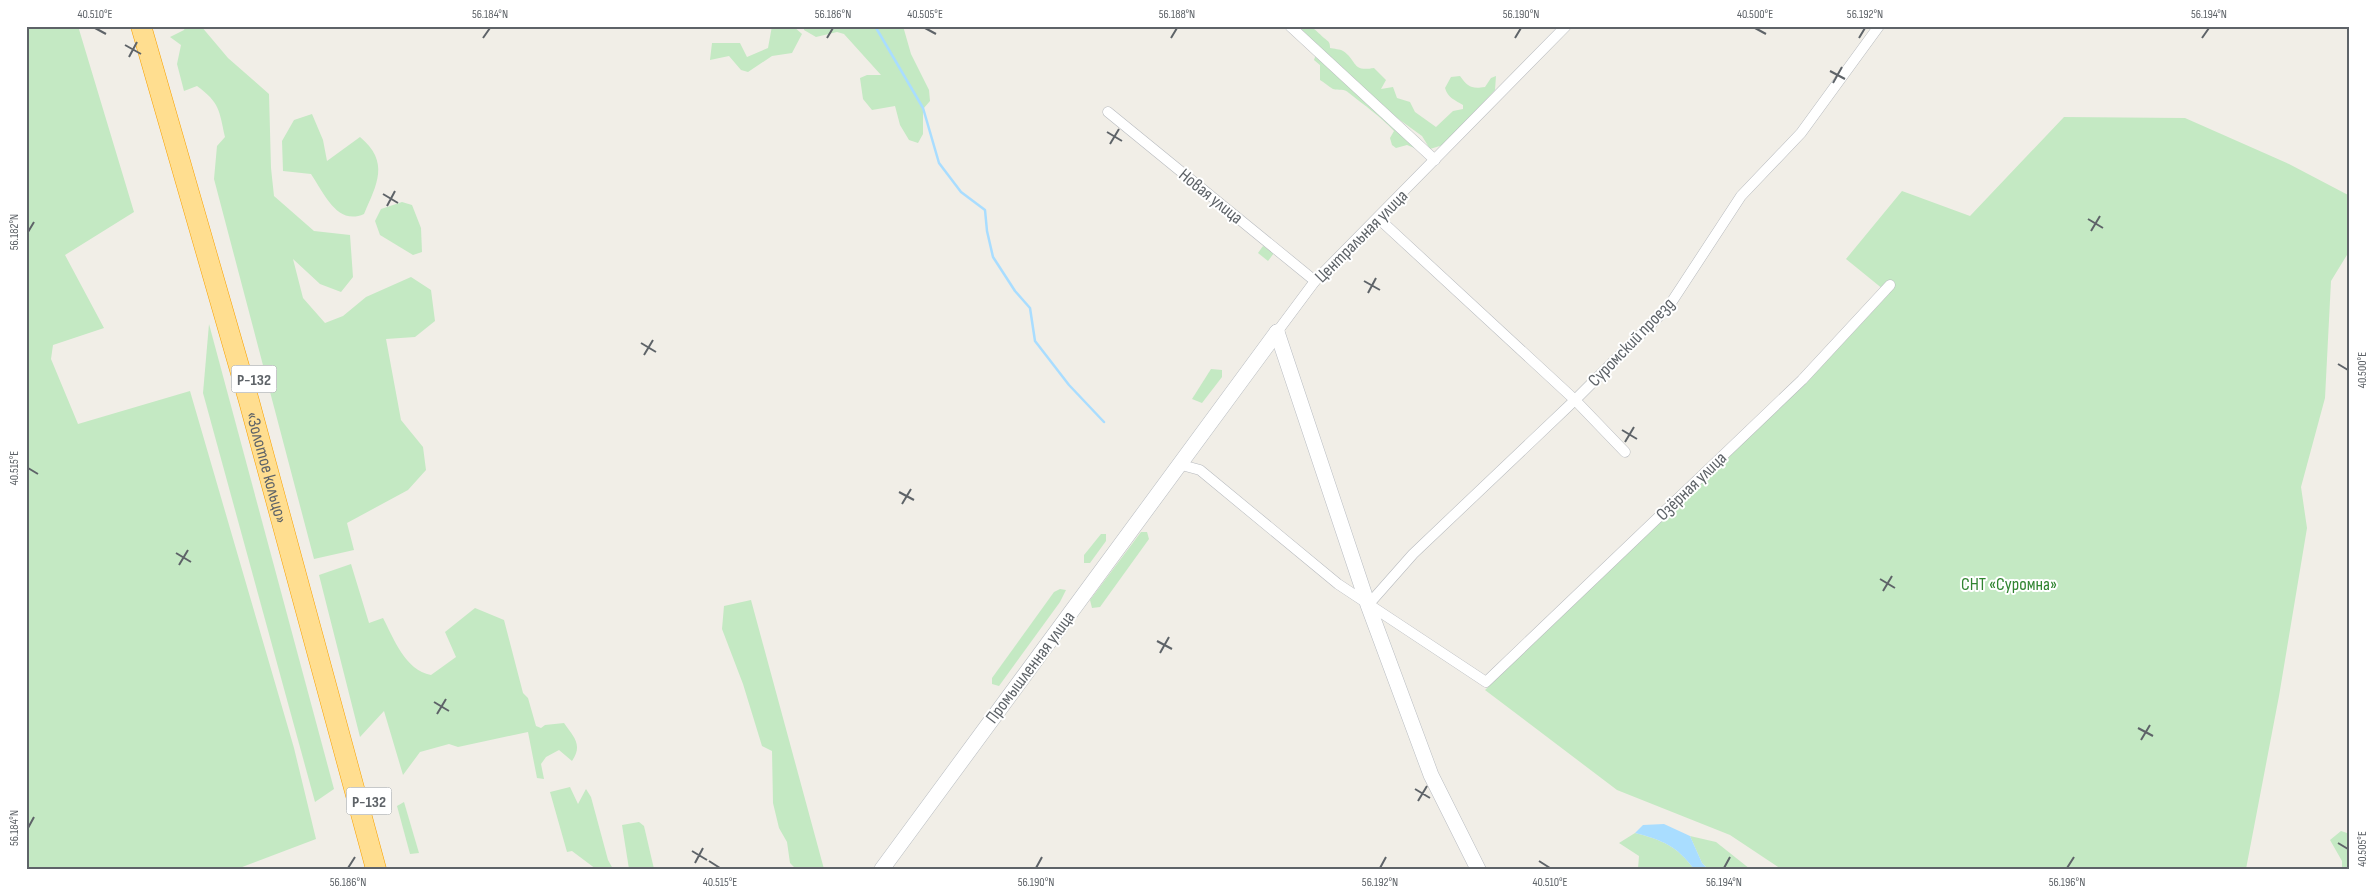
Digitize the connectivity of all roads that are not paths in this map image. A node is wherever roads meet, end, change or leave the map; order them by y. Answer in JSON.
{"nodes":[{"id":1,"x":140,"y":26,"type":"edge"},
{"id":2,"x":152,"y":26,"type":"edge"},
{"id":3,"x":1290,"y":26,"type":"edge"},
{"id":4,"x":1566,"y":26,"type":"edge"},
{"id":5,"x":1878,"y":26,"type":"edge"},
{"id":6,"x":1108,"y":112,"type":"dead end"},
{"id":7,"x":1435,"y":160,"type":"junction"},
{"id":8,"x":1378,"y":218,"type":"junction"},
{"id":9,"x":1315,"y":281,"type":"junction"},
{"id":10,"x":1890,"y":285,"type":"dead end"},
{"id":11,"x":1277,"y":332,"type":"junction"},
{"id":12,"x":1575,"y":400,"type":"junction"},
{"id":13,"x":1625,"y":452,"type":"dead end"},
{"id":14,"x":1178,"y":464,"type":"junction"},
{"id":15,"x":1368,"y":605,"type":"junction"},
{"id":16,"x":345,"y":734,"type":"junction"},
{"id":17,"x":376,"y":869,"type":"edge"},
{"id":18,"x":387,"y":869,"type":"edge"},
{"id":19,"x":882,"y":869,"type":"edge"},
{"id":20,"x":1478,"y":869,"type":"edge"}],
"edges":[{"from":1,"to":16,"type":"highway","name":"«Золотое кольцо»","number":"Р-132"},
{"from":2,"to":16,"type":"highway","name":"«Золотое кольцо»","number":"Р-132"},
{"from":3,"to":7,"type":"street"},
{"from":4,"to":7,"type":"street","name":"Центральная улица"},
{"from":5,"to":12,"type":"street","name":"Суромский проезд"},
{"from":6,"to":9,"type":"street","name":"Новая улица"},
{"from":7,"to":8,"type":"street","name":"Центральная улица"},
{"from":8,"to":9,"type":"street","name":"Центральная улица"},
{"from":8,"to":12,"type":"street"},
{"from":9,"to":11,"type":"street","name":"Центральная улица"},
{"from":10,"to":15,"type":"street","name":"Озёрная улица"},
{"from":11,"to":14,"type":"street","name":"Центральная улица"},
{"from":11,"to":15,"type":"street"},
{"from":12,"to":13,"type":"street"},
{"from":12,"to":15,"type":"street","name":"Суромский проезд"},
{"from":14,"to":15,"type":"street"},
{"from":14,"to":19,"type":"street","name":"Промышленная улица"},
{"from":15,"to":20,"type":"street"},
{"from":16,"to":17,"type":"highway","number":"Р-132"},
{"from":16,"to":18,"type":"highway","number":"Р-132"}]}
